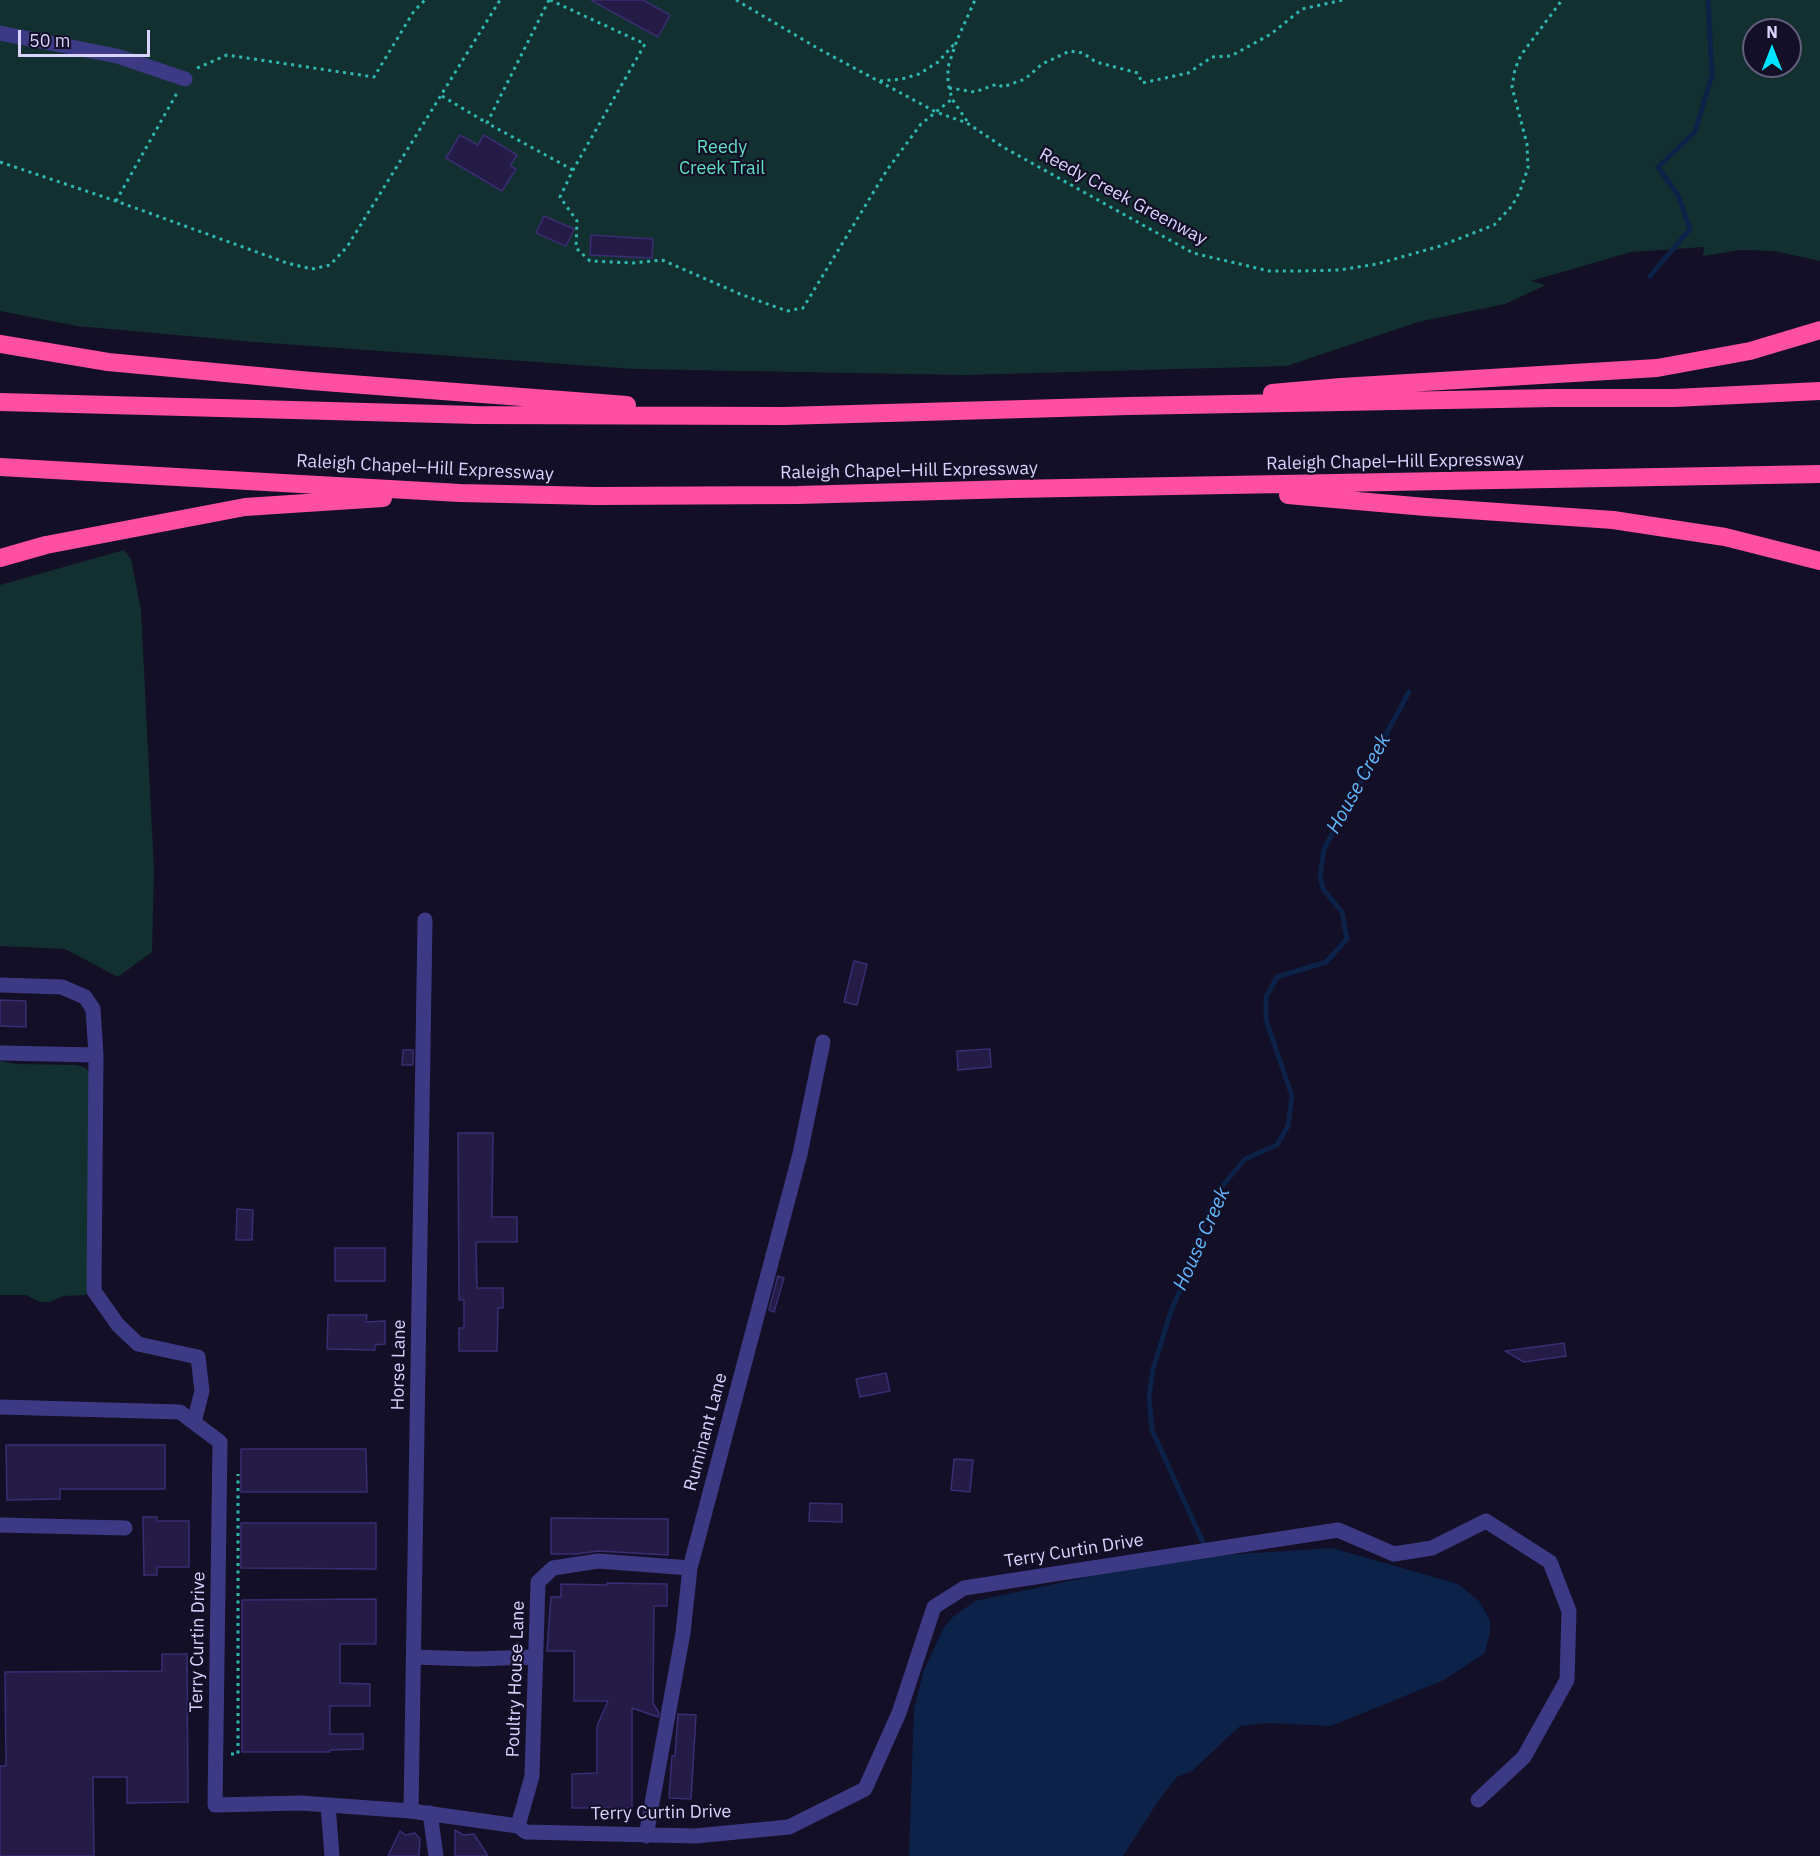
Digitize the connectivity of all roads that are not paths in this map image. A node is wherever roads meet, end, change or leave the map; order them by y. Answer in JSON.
{"nodes":[{"id":1,"x":0,"y":33,"type":"edge"},
{"id":2,"x":185,"y":79,"type":"road end"},
{"id":3,"x":1820,"y":330,"type":"edge"},
{"id":4,"x":0,"y":344,"type":"edge"},
{"id":5,"x":1820,"y":391,"type":"edge"},
{"id":6,"x":0,"y":402,"type":"edge"},
{"id":7,"x":1128,"y":406,"type":"junction"},
{"id":8,"x":784,"y":416,"type":"junction"},
{"id":9,"x":0,"y":467,"type":"edge"},
{"id":10,"x":1820,"y":474,"type":"edge"},
{"id":11,"x":1197,"y":487,"type":"junction"},
{"id":12,"x":460,"y":493,"type":"junction"},
{"id":13,"x":0,"y":558,"type":"edge"},
{"id":14,"x":1820,"y":561,"type":"edge"},
{"id":15,"x":425,"y":920,"type":"dead end"},
{"id":16,"x":0,"y":985,"type":"edge"},
{"id":17,"x":823,"y":1042,"type":"dead end"},
{"id":18,"x":0,"y":1053,"type":"edge"},
{"id":19,"x":96,"y":1055,"type":"junction"},
{"id":20,"x":0,"y":1407,"type":"edge"},
{"id":21,"x":194,"y":1422,"type":"junction"},
{"id":22,"x":0,"y":1525,"type":"edge"},
{"id":23,"x":125,"y":1528,"type":"dead end"},
{"id":24,"x":690,"y":1568,"type":"junction"},
{"id":25,"x":414,"y":1657,"type":"junction"},
{"id":26,"x":536,"y":1657,"type":"junction"},
{"id":27,"x":1478,"y":1800,"type":"dead end"},
{"id":28,"x":328,"y":1805,"type":"junction"},
{"id":29,"x":411,"y":1811,"type":"junction"},
{"id":30,"x":430,"y":1813,"type":"junction"},
{"id":31,"x":518,"y":1826,"type":"junction"},
{"id":32,"x":646,"y":1836,"type":"junction"},
{"id":33,"x":332,"y":1856,"type":"edge"},
{"id":34,"x":436,"y":1856,"type":"edge"}],
"edges":[{"from":1,"to":2,"type":"street"},
{"from":3,"to":7,"type":"highway"},
{"from":4,"to":8,"type":"highway"},
{"from":5,"to":7,"type":"highway"},
{"from":6,"to":8,"type":"highway"},
{"from":7,"to":8,"type":"highway"},
{"from":9,"to":12,"type":"highway","name":"Raleigh Chapel–Hill Expressway"},
{"from":10,"to":11,"type":"highway","name":"Raleigh Chapel–Hill Expressway"},
{"from":11,"to":12,"type":"highway","name":"Raleigh Chapel–Hill Expressway"},
{"from":11,"to":14,"type":"highway"},
{"from":12,"to":13,"type":"highway"},
{"from":15,"to":25,"type":"street","name":"Horse Lane"},
{"from":16,"to":19,"type":"street"},
{"from":17,"to":24,"type":"street","name":"Ruminant Lane"},
{"from":18,"to":19,"type":"street"},
{"from":19,"to":21,"type":"street"},
{"from":20,"to":21,"type":"street","name":"Terry Curtin Drive"},
{"from":21,"to":28,"type":"street","name":"Terry Curtin Drive"},
{"from":22,"to":23,"type":"street"},
{"from":24,"to":26,"type":"street","name":"Poultry House Lane"},
{"from":24,"to":32,"type":"street","name":"Ruminant Lane"},
{"from":25,"to":26,"type":"street"},
{"from":25,"to":29,"type":"street","name":"Horse Lane"},
{"from":26,"to":31,"type":"street","name":"Poultry House Lane"},
{"from":27,"to":32,"type":"street","name":"Terry Curtin Drive"},
{"from":28,"to":29,"type":"street","name":"Terry Curtin Drive"},
{"from":28,"to":33,"type":"street"},
{"from":29,"to":30,"type":"street","name":"Terry Curtin Drive"},
{"from":30,"to":31,"type":"street","name":"Terry Curtin Drive"},
{"from":30,"to":34,"type":"street"},
{"from":31,"to":32,"type":"street","name":"Terry Curtin Drive"}]}
